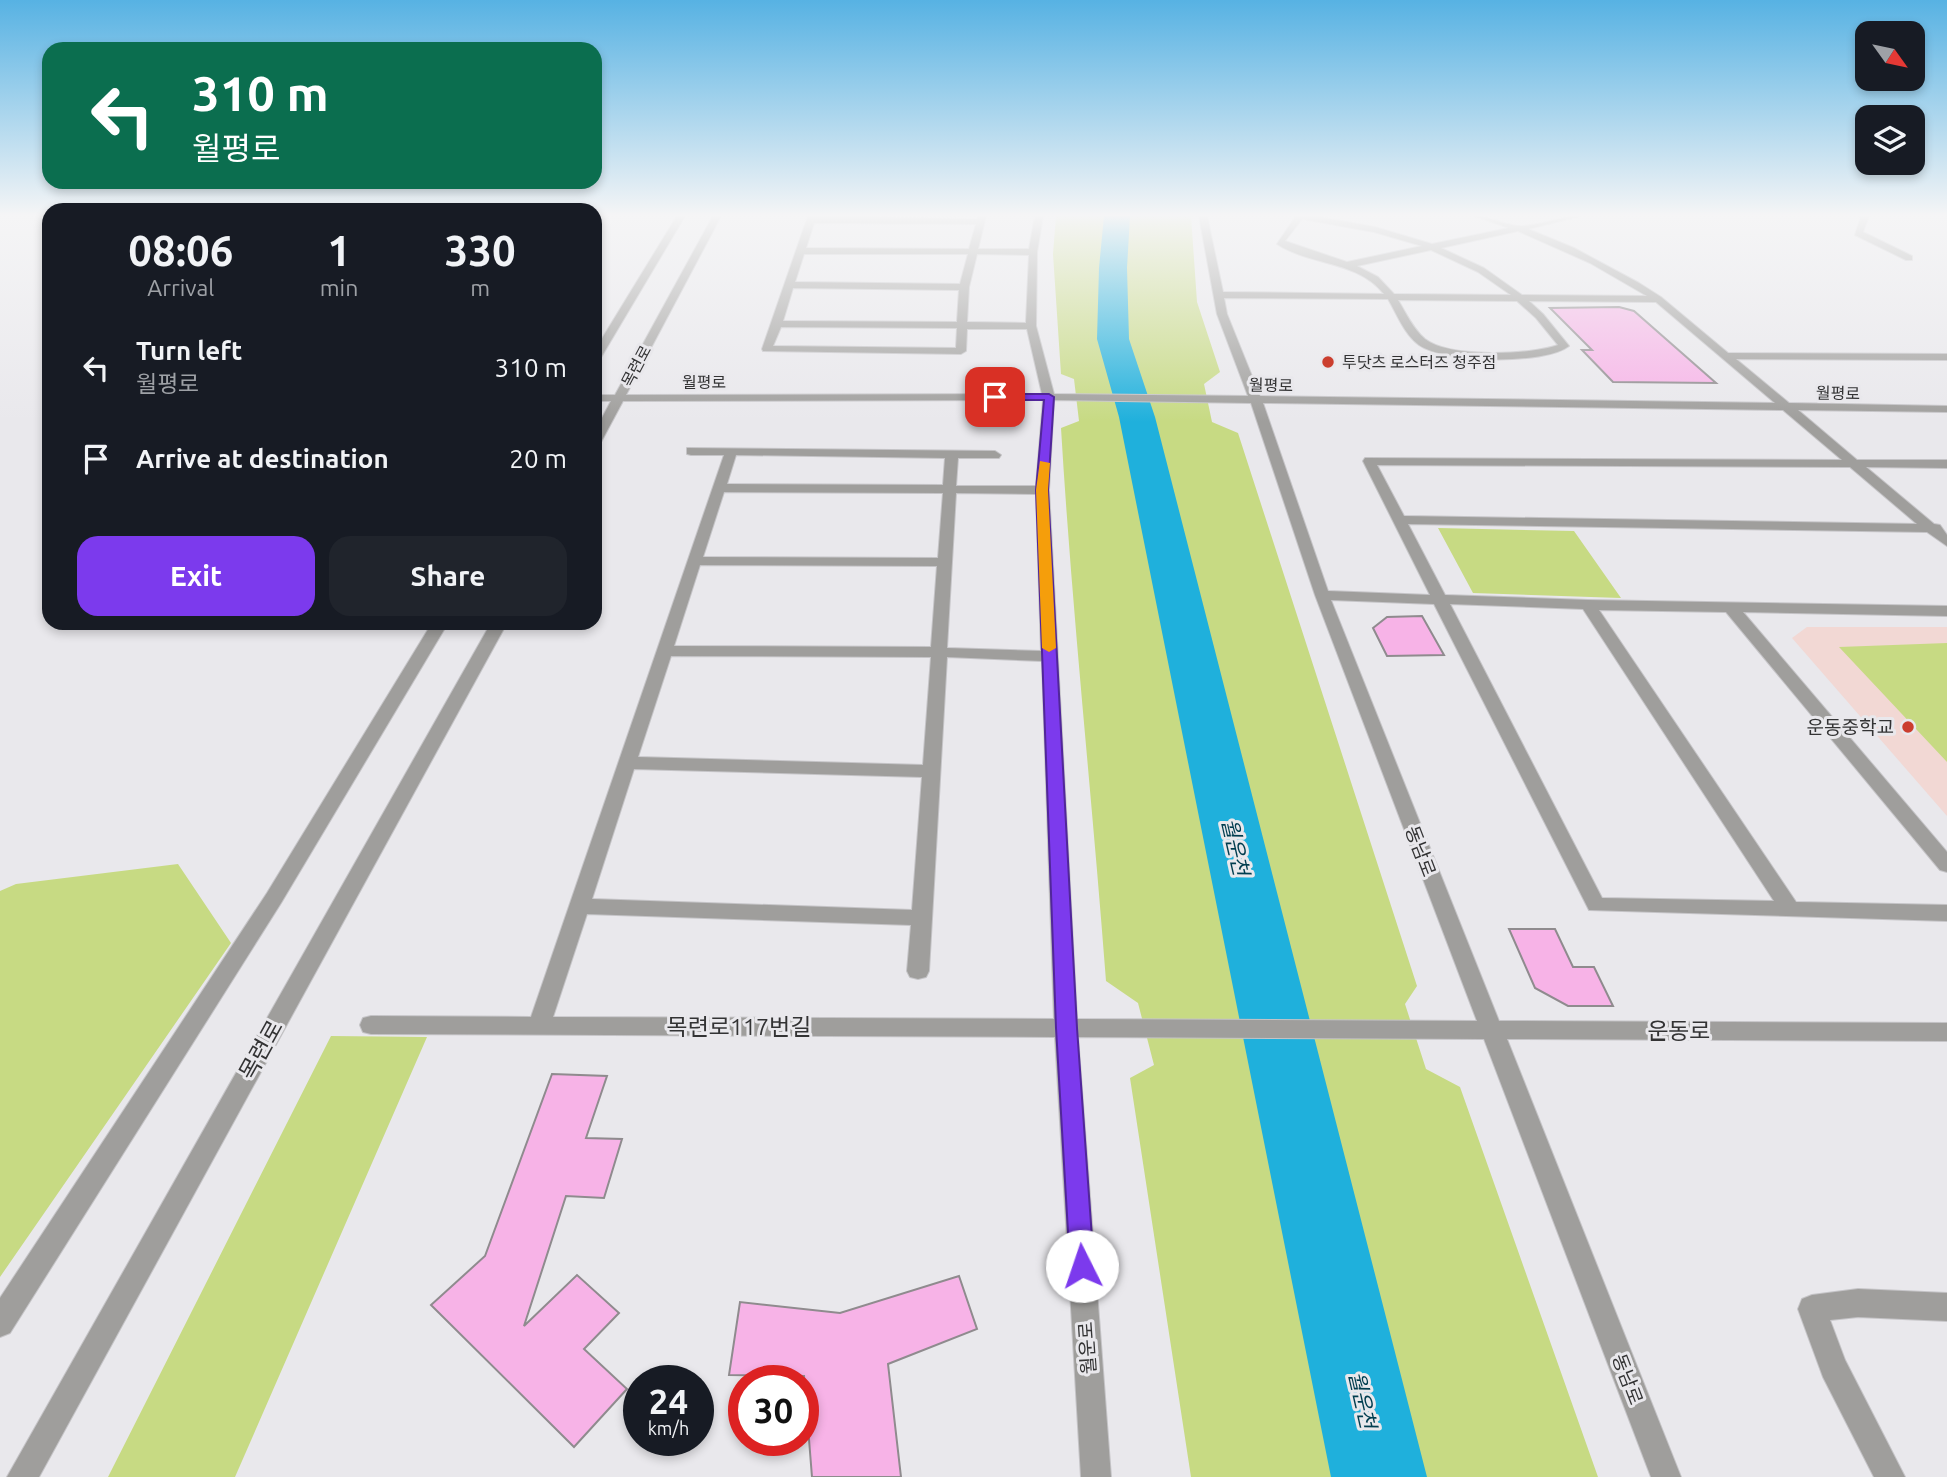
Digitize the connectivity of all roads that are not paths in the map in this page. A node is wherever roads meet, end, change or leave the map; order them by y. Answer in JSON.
{"nodes":[{"id":1,"x":640,"y":285,"type":"edge"},
{"id":2,"x":680,"y":285,"type":"edge"},
{"id":3,"x":790,"y":285,"type":"joint"},
{"id":4,"x":1033,"y":285,"type":"edge"},
{"id":5,"x":1217,"y":285,"type":"edge"},
{"id":6,"x":1381,"y":285,"type":"edge"},
{"id":7,"x":1506,"y":285,"type":"edge"},
{"id":8,"x":1636,"y":285,"type":"edge"},
{"id":9,"x":964,"y":287,"type":"joint"},
{"id":10,"x":1219,"y":295,"type":"junction"},
{"id":11,"x":1392,"y":297,"type":"junction"},
{"id":12,"x":1521,"y":298,"type":"junction"},
{"id":13,"x":1658,"y":299,"type":"junction"},
{"id":14,"x":777,"y":324,"type":"junction"},
{"id":15,"x":961,"y":326,"type":"junction"},
{"id":16,"x":1031,"y":326,"type":"junction"},
{"id":17,"x":602,"y":347,"type":"edge"},
{"id":18,"x":1728,"y":355,"type":"junction"},
{"id":19,"x":1947,"y":357,"type":"edge"},
{"id":20,"x":1049,"y":397,"type":"junction"},
{"id":21,"x":602,"y":398,"type":"edge"},
{"id":22,"x":618,"y":398,"type":"junction"},
{"id":23,"x":1256,"y":401,"type":"junction"},
{"id":24,"x":1790,"y":408,"type":"junction"},
{"id":25,"x":1947,"y":409,"type":"edge"},
{"id":26,"x":602,"y":429,"type":"edge"},
{"id":27,"x":691,"y":451,"type":"dead end"},
{"id":28,"x":731,"y":452,"type":"junction"},
{"id":29,"x":952,"y":454,"type":"junction"},
{"id":30,"x":995,"y":455,"type":"dead end"},
{"id":31,"x":1854,"y":463,"type":"junction"},
{"id":32,"x":1947,"y":464,"type":"edge"},
{"id":33,"x":719,"y":488,"type":"junction"},
{"id":34,"x":950,"y":490,"type":"junction"},
{"id":35,"x":1042,"y":490,"type":"junction"},
{"id":36,"x":1399,"y":520,"type":"junction"},
{"id":37,"x":1930,"y":528,"type":"junction"},
{"id":38,"x":1947,"y":528,"type":"edge"},
{"id":39,"x":1947,"y":542,"type":"edge"},
{"id":40,"x":695,"y":561,"type":"junction"},
{"id":41,"x":945,"y":562,"type":"junction"},
{"id":42,"x":1322,"y":595,"type":"junction"},
{"id":43,"x":1440,"y":601,"type":"junction"},
{"id":44,"x":1588,"y":606,"type":"junction"},
{"id":45,"x":1732,"y":609,"type":"junction"},
{"id":46,"x":1947,"y":611,"type":"edge"},
{"id":47,"x":436,"y":630,"type":"edge"},
{"id":48,"x":495,"y":630,"type":"edge"},
{"id":49,"x":664,"y":651,"type":"junction"},
{"id":50,"x":939,"y":652,"type":"junction"},
{"id":51,"x":1049,"y":656,"type":"junction"},
{"id":52,"x":627,"y":762,"type":"junction"},
{"id":53,"x":932,"y":772,"type":"junction"},
{"id":54,"x":1947,"y":865,"type":"edge"},
{"id":55,"x":580,"y":906,"type":"junction"},
{"id":56,"x":1790,"y":909,"type":"junction"},
{"id":57,"x":1947,"y":913,"type":"edge"},
{"id":58,"x":922,"y":918,"type":"junction"},
{"id":59,"x":919,"y":971,"type":"dead end"},
{"id":60,"x":371,"y":1025,"type":"dead end"},
{"id":61,"x":540,"y":1026,"type":"junction"},
{"id":62,"x":1066,"y":1028,"type":"junction"},
{"id":63,"x":1411,"y":1030,"type":"joint"},
{"id":64,"x":1491,"y":1030,"type":"junction"},
{"id":65,"x":1947,"y":1032,"type":"edge"},
{"id":66,"x":1947,"y":1307,"type":"edge"},
{"id":67,"x":0,"y":1323,"type":"edge"},
{"id":68,"x":22,"y":1477,"type":"edge"},
{"id":69,"x":1096,"y":1477,"type":"edge"},
{"id":70,"x":1666,"y":1477,"type":"edge"},
{"id":71,"x":1890,"y":1477,"type":"edge"}],
"edges":[{"from":1,"to":17,"type":"street","name":"목련로"},
{"from":2,"to":22,"type":"street","name":"목련로"},
{"from":3,"to":9,"type":"street"},
{"from":3,"to":14,"type":"street"},
{"from":4,"to":16,"type":"street","name":"월운로"},
{"from":5,"to":10,"type":"street","name":"동남로"},
{"from":6,"to":11,"type":"street"},
{"from":7,"to":12,"type":"street"},
{"from":8,"to":13,"type":"street"},
{"from":9,"to":15,"type":"street"},
{"from":10,"to":11,"type":"street"},
{"from":10,"to":23,"type":"street","name":"동남로"},
{"from":11,"to":12,"type":"street"},
{"from":11,"to":12,"type":"street"},
{"from":12,"to":13,"type":"street"},
{"from":13,"to":18,"type":"street"},
{"from":14,"to":15,"type":"street"},
{"from":14,"to":15,"type":"street"},
{"from":15,"to":16,"type":"street"},
{"from":16,"to":20,"type":"street","name":"월운로"},
{"from":18,"to":19,"type":"street"},
{"from":18,"to":24,"type":"street"},
{"from":20,"to":22,"type":"street","name":"월평로"},
{"from":20,"to":23,"type":"street","name":"월평로"},
{"from":20,"to":35,"type":"street","name":"월운로"},
{"from":21,"to":22,"type":"street","name":"월평로"},
{"from":22,"to":26,"type":"street","name":"목련로"},
{"from":23,"to":24,"type":"street","name":"월평로"},
{"from":23,"to":42,"type":"street","name":"동남로"},
{"from":24,"to":25,"type":"street","name":"월평로"},
{"from":24,"to":31,"type":"street"},
{"from":27,"to":28,"type":"street"},
{"from":28,"to":29,"type":"street"},
{"from":28,"to":33,"type":"street"},
{"from":29,"to":30,"type":"street"},
{"from":29,"to":34,"type":"street"},
{"from":31,"to":32,"type":"street"},
{"from":31,"to":36,"type":"street"},
{"from":31,"to":37,"type":"street"},
{"from":33,"to":34,"type":"street"},
{"from":33,"to":40,"type":"street"},
{"from":34,"to":35,"type":"street"},
{"from":34,"to":41,"type":"street"},
{"from":35,"to":51,"type":"street","name":"월운로"},
{"from":36,"to":37,"type":"street"},
{"from":36,"to":43,"type":"street"},
{"from":37,"to":38,"type":"street"},
{"from":37,"to":39,"type":"street"},
{"from":40,"to":41,"type":"street"},
{"from":40,"to":49,"type":"street"},
{"from":41,"to":50,"type":"street"},
{"from":42,"to":43,"type":"street"},
{"from":42,"to":64,"type":"street","name":"동남로"},
{"from":43,"to":44,"type":"street"},
{"from":43,"to":56,"type":"street"},
{"from":44,"to":45,"type":"street"},
{"from":44,"to":56,"type":"street"},
{"from":45,"to":46,"type":"street"},
{"from":45,"to":54,"type":"street"},
{"from":47,"to":67,"type":"street"},
{"from":48,"to":68,"type":"street","name":"목련로"},
{"from":49,"to":50,"type":"street"},
{"from":49,"to":52,"type":"street"},
{"from":50,"to":51,"type":"street"},
{"from":50,"to":53,"type":"street"},
{"from":51,"to":62,"type":"street","name":"월운로"},
{"from":52,"to":53,"type":"street"},
{"from":52,"to":55,"type":"street"},
{"from":53,"to":58,"type":"street"},
{"from":55,"to":58,"type":"street"},
{"from":55,"to":61,"type":"street"},
{"from":56,"to":57,"type":"street"},
{"from":58,"to":59,"type":"street"},
{"from":60,"to":61,"type":"street","name":"목련로117번길"},
{"from":61,"to":62,"type":"street","name":"목련로117번길"},
{"from":62,"to":63,"type":"street","name":"목련로117번길"},
{"from":62,"to":69,"type":"street","name":"월운로"},
{"from":63,"to":64,"type":"street","name":"운동로"},
{"from":64,"to":65,"type":"street","name":"운동로"},
{"from":64,"to":70,"type":"street","name":"동남로"},
{"from":66,"to":71,"type":"street"}]}
